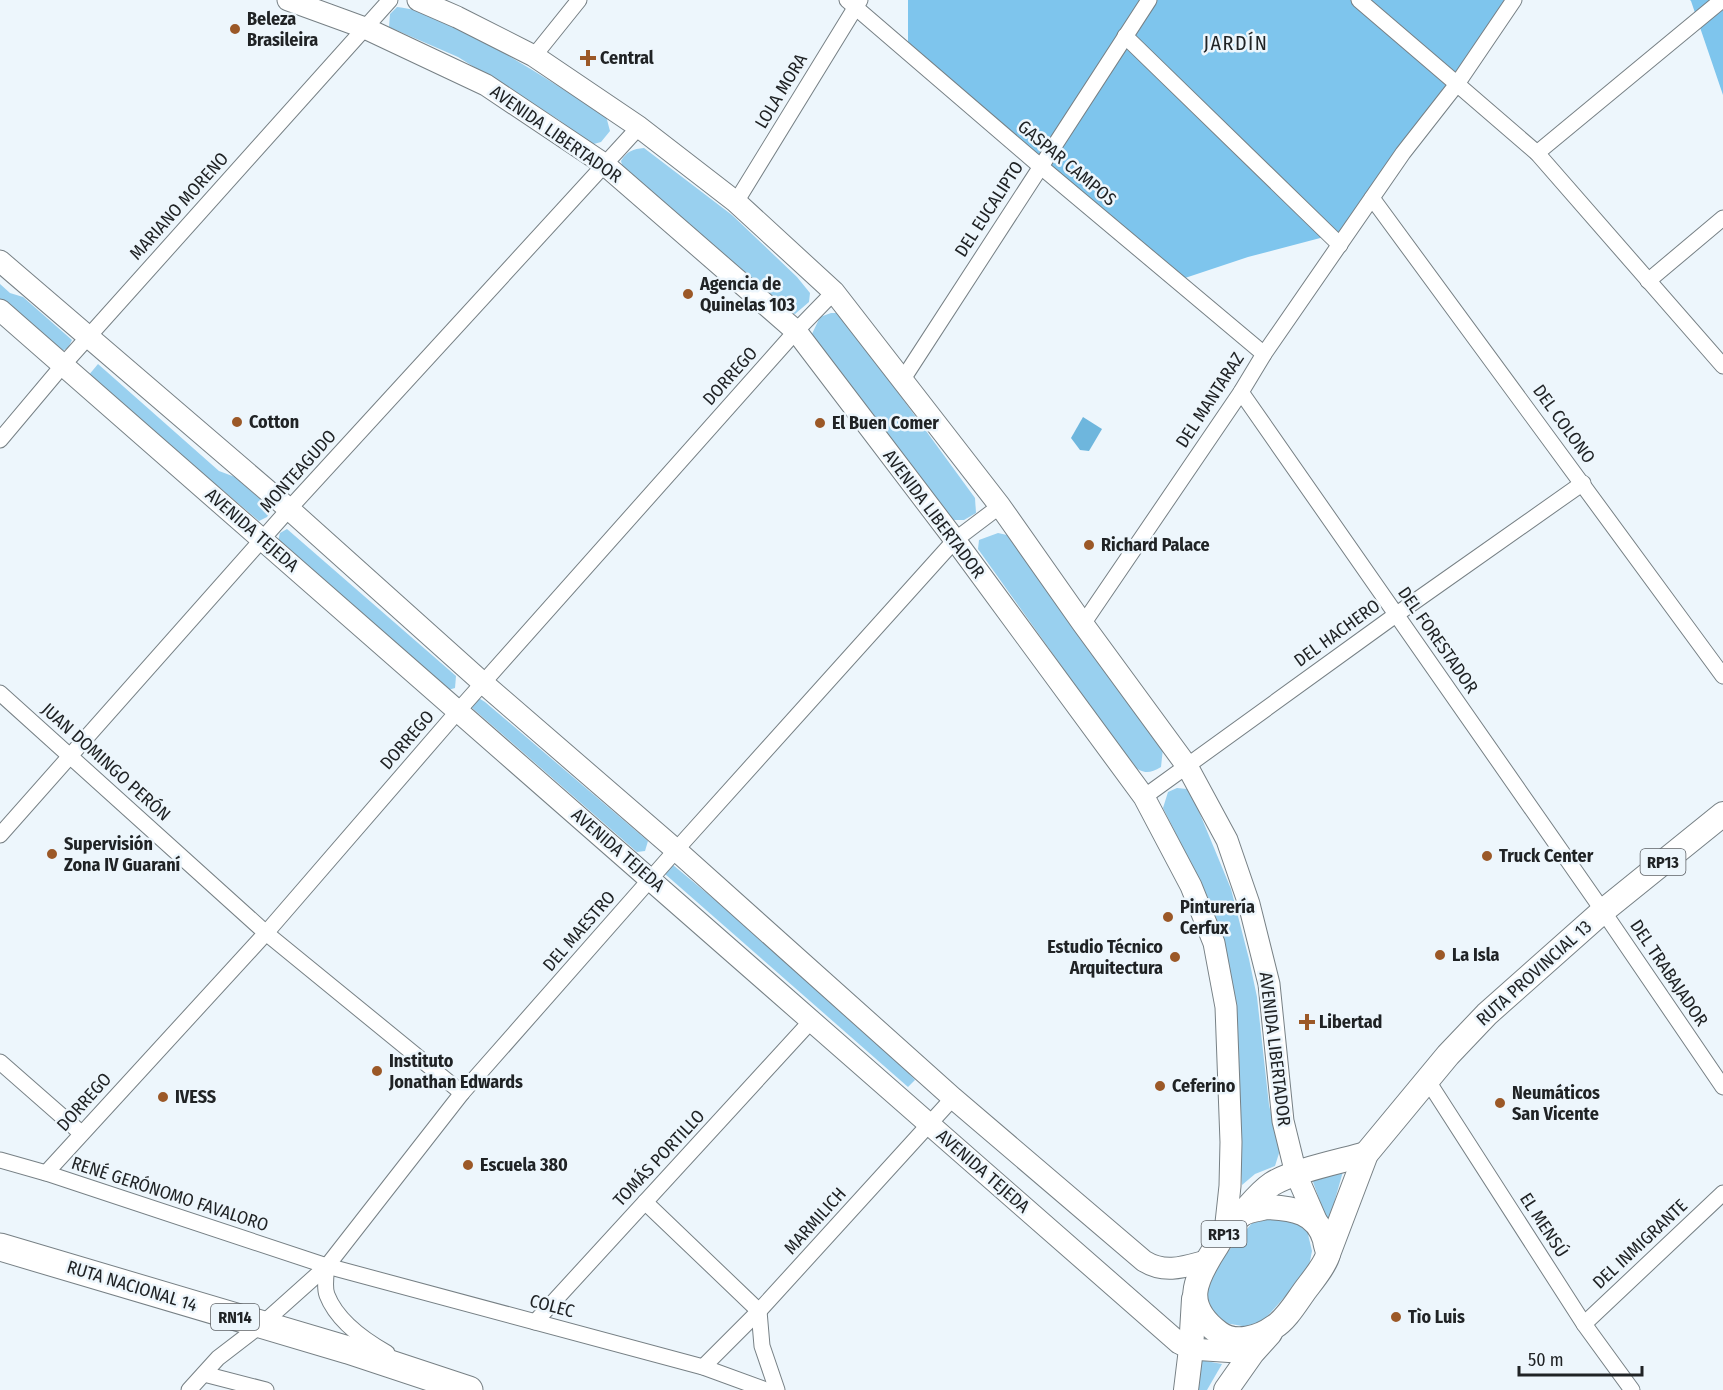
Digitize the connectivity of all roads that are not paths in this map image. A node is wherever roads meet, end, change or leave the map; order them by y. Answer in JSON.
{"nodes":[{"id":1,"x":288,"y":0,"type":"edge"},
{"id":2,"x":390,"y":0,"type":"edge"},
{"id":3,"x":418,"y":0,"type":"edge"},
{"id":4,"x":579,"y":0,"type":"edge"},
{"id":5,"x":1149,"y":0,"type":"edge"},
{"id":6,"x":1359,"y":0,"type":"edge"},
{"id":7,"x":1514,"y":0,"type":"edge"},
{"id":8,"x":1722,"y":0,"type":"edge"},
{"id":9,"x":854,"y":2,"type":"edge"},
{"id":10,"x":365,"y":28,"type":"junction"},
{"id":11,"x":1125,"y":36,"type":"junction"},
{"id":12,"x":534,"y":56,"type":"junction"},
{"id":13,"x":1457,"y":84,"type":"junction"},
{"id":14,"x":639,"y":127,"type":"junction"},
{"id":15,"x":1537,"y":153,"type":"junction"},
{"id":16,"x":604,"y":164,"type":"junction"},
{"id":17,"x":1040,"y":166,"type":"junction"},
{"id":18,"x":1372,"y":198,"type":"junction"},
{"id":19,"x":736,"y":202,"type":"junction"},
{"id":20,"x":1723,"y":218,"type":"edge"},
{"id":21,"x":1340,"y":245,"type":"junction"},
{"id":22,"x":0,"y":261,"type":"edge"},
{"id":23,"x":1648,"y":281,"type":"junction"},
{"id":24,"x":834,"y":292,"type":"junction"},
{"id":25,"x":0,"y":310,"type":"edge"},
{"id":26,"x":796,"y":332,"type":"junction"},
{"id":27,"x":88,"y":338,"type":"junction"},
{"id":28,"x":1264,"y":354,"type":"junction"},
{"id":29,"x":63,"y":365,"type":"junction"},
{"id":30,"x":1723,"y":366,"type":"edge"},
{"id":31,"x":903,"y":379,"type":"junction"},
{"id":32,"x":1241,"y":392,"type":"junction"},
{"id":33,"x":0,"y":440,"type":"edge"},
{"id":34,"x":1583,"y":483,"type":"junction"},
{"id":35,"x":1000,"y":506,"type":"junction"},
{"id":36,"x":288,"y":510,"type":"junction"},
{"id":37,"x":263,"y":539,"type":"junction"},
{"id":38,"x":955,"y":540,"type":"junction"},
{"id":39,"x":1397,"y":614,"type":"junction"},
{"id":40,"x":1083,"y":624,"type":"junction"},
{"id":41,"x":1723,"y":676,"type":"edge"},
{"id":42,"x":483,"y":683,"type":"junction"},
{"id":43,"x":0,"y":693,"type":"edge"},
{"id":44,"x":458,"y":711,"type":"junction"},
{"id":45,"x":70,"y":755,"type":"junction"},
{"id":46,"x":1187,"y":766,"type":"junction"},
{"id":47,"x":1144,"y":797,"type":"junction"},
{"id":48,"x":1723,"y":814,"type":"edge"},
{"id":49,"x":0,"y":835,"type":"edge"},
{"id":50,"x":676,"y":850,"type":"junction"},
{"id":51,"x":651,"y":879,"type":"junction"},
{"id":52,"x":1603,"y":911,"type":"junction"},
{"id":53,"x":266,"y":933,"type":"junction"},
{"id":54,"x":812,"y":1020,"type":"junction"},
{"id":55,"x":0,"y":1062,"type":"edge"},
{"id":56,"x":1426,"y":1078,"type":"junction"},
{"id":57,"x":1723,"y":1088,"type":"edge"},
{"id":58,"x":462,"y":1093,"type":"junction"},
{"id":59,"x":952,"y":1098,"type":"junction"},
{"id":60,"x":929,"y":1124,"type":"junction"},
{"id":61,"x":81,"y":1133,"type":"junction"},
{"id":62,"x":1366,"y":1154,"type":"junction"},
{"id":63,"x":0,"y":1160,"type":"edge"},
{"id":64,"x":46,"y":1173,"type":"junction"},
{"id":65,"x":1296,"y":1174,"type":"junction"},
{"id":66,"x":1723,"y":1193,"type":"edge"},
{"id":67,"x":645,"y":1202,"type":"junction"},
{"id":68,"x":1317,"y":1222,"type":"junction"},
{"id":69,"x":1233,"y":1223,"type":"junction"},
{"id":70,"x":0,"y":1247,"type":"edge"},
{"id":71,"x":1328,"y":1254,"type":"junction"},
{"id":72,"x":1206,"y":1261,"type":"junction"},
{"id":73,"x":327,"y":1266,"type":"junction"},
{"id":74,"x":1194,"y":1299,"type":"junction"},
{"id":75,"x":759,"y":1311,"type":"junction"},
{"id":76,"x":535,"y":1322,"type":"junction"},
{"id":77,"x":1584,"y":1324,"type":"junction"},
{"id":78,"x":261,"y":1325,"type":"junction"},
{"id":79,"x":1276,"y":1327,"type":"junction"},
{"id":80,"x":1191,"y":1349,"type":"junction"},
{"id":81,"x":1252,"y":1353,"type":"junction"},
{"id":82,"x":703,"y":1367,"type":"junction"},
{"id":83,"x":204,"y":1374,"type":"junction"},
{"id":84,"x":421,"y":1380,"type":"edge"},
{"id":85,"x":189,"y":1390,"type":"edge"},
{"id":86,"x":266,"y":1390,"type":"edge"},
{"id":87,"x":469,"y":1390,"type":"edge"},
{"id":88,"x":766,"y":1390,"type":"edge"},
{"id":89,"x":777,"y":1390,"type":"edge"},
{"id":90,"x":1186,"y":1390,"type":"edge"},
{"id":91,"x":1226,"y":1390,"type":"edge"},
{"id":92,"x":1632,"y":1390,"type":"edge"}],
"edges":[{"from":1,"to":10,"type":"main road","name":"AVENIDA LIBERTADOR"},
{"from":2,"to":10,"type":"street","name":"MARIANO MORENO"},
{"from":3,"to":12,"type":"main road","name":"AVENIDA LIBERTADOR"},
{"from":4,"to":12,"type":"street"},
{"from":5,"to":11,"type":"street","name":"DEL EUCALIPTO"},
{"from":6,"to":13,"type":"street"},
{"from":7,"to":13,"type":"street","name":"DEL MANTARAZ"},
{"from":8,"to":15,"type":"street"},
{"from":9,"to":17,"type":"street","name":"GASPAR CAMPOS"},
{"from":9,"to":19,"type":"street","name":"LOLA MORA"},
{"from":10,"to":16,"type":"main road","name":"AVENIDA LIBERTADOR"},
{"from":10,"to":27,"type":"street","name":"MARIANO MORENO"},
{"from":11,"to":17,"type":"street","name":"DEL EUCALIPTO"},
{"from":11,"to":21,"type":"street"},
{"from":12,"to":14,"type":"main road","name":"AVENIDA LIBERTADOR"},
{"from":13,"to":15,"type":"street"},
{"from":13,"to":18,"type":"street","name":"DEL MANTARAZ"},
{"from":14,"to":16,"type":"street","name":"MONTEAGUDO"},
{"from":14,"to":19,"type":"main road","name":"AVENIDA LIBERTADOR"},
{"from":15,"to":23,"type":"street"},
{"from":16,"to":26,"type":"main road","name":"AVENIDA LIBERTADOR"},
{"from":16,"to":36,"type":"street","name":"MONTEAGUDO"},
{"from":17,"to":28,"type":"street","name":"GASPAR CAMPOS"},
{"from":17,"to":31,"type":"street","name":"DEL EUCALIPTO"},
{"from":18,"to":21,"type":"street","name":"DEL MANTARAZ"},
{"from":18,"to":34,"type":"street","name":"DEL COLONO"},
{"from":19,"to":24,"type":"main road","name":"AVENIDA LIBERTADOR"},
{"from":20,"to":23,"type":"street"},
{"from":21,"to":28,"type":"street","name":"DEL MANTARAZ"},
{"from":22,"to":27,"type":"main road","name":"AVENIDA TEJEDA"},
{"from":23,"to":30,"type":"street"},
{"from":24,"to":26,"type":"street","name":"DORREGO"},
{"from":24,"to":31,"type":"main road","name":"AVENIDA LIBERTADOR"},
{"from":25,"to":29,"type":"main road","name":"AVENIDA TEJEDA"},
{"from":26,"to":38,"type":"main road","name":"AVENIDA LIBERTADOR"},
{"from":26,"to":42,"type":"street","name":"DORREGO"},
{"from":27,"to":29,"type":"street","name":"MARIANO MORENO"},
{"from":27,"to":36,"type":"main road","name":"AVENIDA TEJEDA"},
{"from":28,"to":32,"type":"street","name":"DEL MANTARAZ"},
{"from":29,"to":33,"type":"street","name":"MARIANO MORENO"},
{"from":29,"to":37,"type":"main road","name":"AVENIDA TEJEDA"},
{"from":31,"to":35,"type":"main road","name":"AVENIDA LIBERTADOR"},
{"from":32,"to":39,"type":"street","name":"DEL FORESTADOR"},
{"from":32,"to":40,"type":"street","name":"DEL MANTARAZ"},
{"from":34,"to":39,"type":"street","name":"DEL HACHERO"},
{"from":34,"to":41,"type":"street","name":"DEL COLONO"},
{"from":35,"to":38,"type":"street","name":"DEL MAESTRO"},
{"from":35,"to":40,"type":"main road","name":"AVENIDA LIBERTADOR"},
{"from":36,"to":37,"type":"street","name":"MONTEAGUDO"},
{"from":36,"to":42,"type":"main road","name":"AVENIDA TEJEDA"},
{"from":37,"to":44,"type":"main road","name":"AVENIDA TEJEDA"},
{"from":37,"to":45,"type":"street","name":"MONTEAGUDO"},
{"from":38,"to":47,"type":"main road","name":"AVENIDA LIBERTADOR"},
{"from":38,"to":50,"type":"street","name":"DEL MAESTRO"},
{"from":39,"to":46,"type":"street","name":"DEL HACHERO"},
{"from":39,"to":52,"type":"street","name":"DEL FORESTADOR"},
{"from":40,"to":46,"type":"main road","name":"AVENIDA LIBERTADOR"},
{"from":42,"to":44,"type":"street","name":"DORREGO"},
{"from":42,"to":50,"type":"main road","name":"AVENIDA TEJEDA"},
{"from":43,"to":45,"type":"street","name":"JUAN DOMINGO PERÓN"},
{"from":44,"to":51,"type":"main road","name":"AVENIDA TEJEDA"},
{"from":44,"to":53,"type":"street","name":"DORREGO"},
{"from":45,"to":49,"type":"street","name":"MONTEAGUDO"},
{"from":45,"to":53,"type":"street","name":"JUAN DOMINGO PERÓN"},
{"from":46,"to":47,"type":"street","name":"DEL HACHERO"},
{"from":46,"to":65,"type":"main road","name":"AVENIDA LIBERTADOR"},
{"from":47,"to":69,"type":"main road","name":"AVENIDA LIBERTADOR"},
{"from":48,"to":52,"type":"main road","name":"RUTA PROVINCIAL 13","number":"RP13"},
{"from":50,"to":51,"type":"street","name":"DEL MAESTRO"},
{"from":50,"to":59,"type":"main road","name":"AVENIDA TEJEDA"},
{"from":51,"to":54,"type":"main road","name":"AVENIDA TEJEDA"},
{"from":51,"to":58,"type":"street","name":"DEL MAESTRO"},
{"from":52,"to":56,"type":"main road","name":"RUTA PROVINCIAL 13","number":"RP13"},
{"from":52,"to":57,"type":"street","name":"DEL TRABAJADOR"},
{"from":53,"to":58,"type":"street","name":"JUAN DOMINGO PERÓN"},
{"from":53,"to":61,"type":"street","name":"DORREGO"},
{"from":54,"to":60,"type":"main road","name":"AVENIDA TEJEDA"},
{"from":54,"to":67,"type":"street","name":"TOMÁS PORTILLO"},
{"from":55,"to":61,"type":"street"},
{"from":56,"to":62,"type":"main road","name":"RUTA PROVINCIAL 13","number":"RP13"},
{"from":56,"to":77,"type":"street","name":"EL MENSÚ"},
{"from":58,"to":73,"type":"street","name":"DEL MAESTRO"},
{"from":59,"to":60,"type":"street","name":"MARMILICH"},
{"from":59,"to":72,"type":"main road","name":"AVENIDA TEJEDA"},
{"from":60,"to":75,"type":"street","name":"MARMILICH"},
{"from":60,"to":80,"type":"main road","name":"AVENIDA TEJEDA"},
{"from":61,"to":64,"type":"street","name":"DORREGO"},
{"from":62,"to":65,"type":"main road","number":"RP13"},
{"from":62,"to":71,"type":"main road","name":"RUTA PROVINCIAL 13","number":"RP13"},
{"from":63,"to":64,"type":"street","name":"RENÉ GERÓNOMO FAVALORO"},
{"from":64,"to":73,"type":"street","name":"RENÉ GERÓNOMO FAVALORO"},
{"from":65,"to":68,"type":"main road","name":"AVENIDA LIBERTADOR"},
{"from":65,"to":69,"type":"main road","number":"RP13"},
{"from":66,"to":77,"type":"street","name":"DEL INMIGRANTE"},
{"from":67,"to":75,"type":"street"},
{"from":67,"to":76,"type":"street","name":"TOMÁS PORTILLO"},
{"from":68,"to":69,"type":"main road","number":"RP13"},
{"from":68,"to":71,"type":"main road"},
{"from":69,"to":72,"type":"main road","number":"RP13"},
{"from":70,"to":78,"type":"highway","name":"RUTA NACIONAL 14","number":"RN14"},
{"from":71,"to":79,"type":"main road","number":"RP13"},
{"from":72,"to":74,"type":"main road","number":"RP13"},
{"from":73,"to":76,"type":"street","name":"COLEC"},
{"from":73,"to":78,"type":"street","name":"DEL MAESTRO"},
{"from":73,"to":84,"type":"street"},
{"from":74,"to":79,"type":"main road","number":"RP13"},
{"from":74,"to":80,"type":"main road","number":"RP13"},
{"from":75,"to":82,"type":"street","name":"MARMILICH"},
{"from":75,"to":89,"type":"street"},
{"from":76,"to":82,"type":"street","name":"COLEC"},
{"from":77,"to":92,"type":"street","name":"EL MENSÚ"},
{"from":78,"to":83,"type":"street","name":"DEL MAESTRO"},
{"from":78,"to":84,"type":"highway","name":"RUTA NACIONAL 14","number":"RN14"},
{"from":79,"to":81,"type":"main road","number":"RP13"},
{"from":80,"to":81,"type":"main road"},
{"from":80,"to":90,"type":"main road","number":"RP13"},
{"from":81,"to":91,"type":"main road","number":"RP13"},
{"from":82,"to":88,"type":"street","name":"COLEC"},
{"from":83,"to":85,"type":"street","name":"DEL MAESTRO"},
{"from":83,"to":86,"type":"street"},
{"from":84,"to":87,"type":"highway","name":"RUTA NACIONAL 14","number":"RN14"}]}
